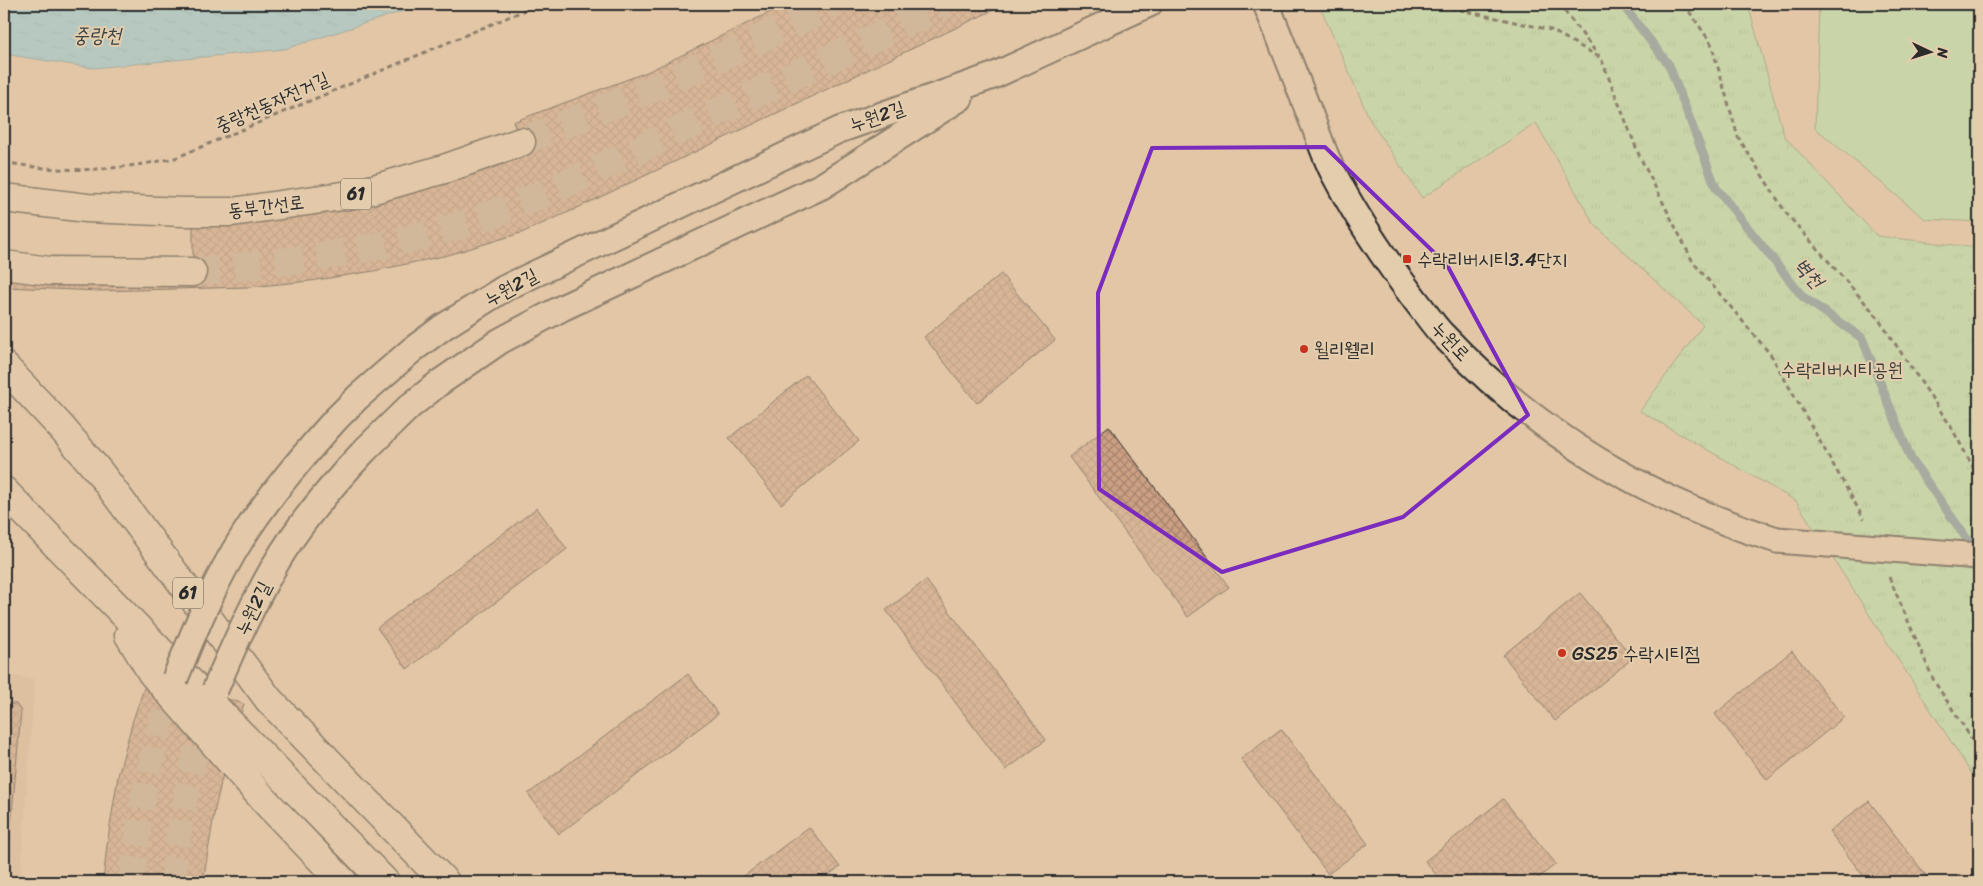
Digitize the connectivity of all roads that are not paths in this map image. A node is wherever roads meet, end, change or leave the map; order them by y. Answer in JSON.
{"nodes":[{"id":1,"x":1149,"y":4,"type":"edge"},
{"id":2,"x":1266,"y":4,"type":"edge"},
{"id":3,"x":994,"y":76,"type":"junction"},
{"id":4,"x":521,"y":142,"type":"tunnel mouth"},
{"id":5,"x":4,"y":198,"type":"edge"},
{"id":6,"x":4,"y":265,"type":"edge"},
{"id":7,"x":192,"y":272,"type":"tunnel mouth"},
{"id":8,"x":4,"y":366,"type":"edge"},
{"id":9,"x":4,"y":491,"type":"edge"},
{"id":10,"x":1979,"y":556,"type":"edge"},
{"id":11,"x":101,"y":592,"type":"junction"},
{"id":12,"x":175,"y":679,"type":"tunnel mouth"},
{"id":13,"x":215,"y":690,"type":"tunnel mouth"},
{"id":14,"x":343,"y":882,"type":"edge"},
{"id":15,"x":385,"y":882,"type":"edge"},
{"id":16,"x":445,"y":882,"type":"edge"}],
"edges":[{"from":1,"to":3,"type":"street","name":"누원2길"},
{"from":2,"to":10,"type":"street","name":"누원로","bridge":true},
{"from":3,"to":12,"type":"street","name":"누원2길","bridge":true},
{"from":3,"to":13,"type":"street","name":"누원2길","bridge":true},
{"from":4,"to":5,"type":"highway","name":"동부간선로","number":"61"},
{"from":6,"to":7,"type":"highway"},
{"from":8,"to":16,"type":"highway","number":"61"},
{"from":9,"to":11,"type":"highway"},
{"from":11,"to":14,"type":"highway"},
{"from":11,"to":15,"type":"highway"}]}
